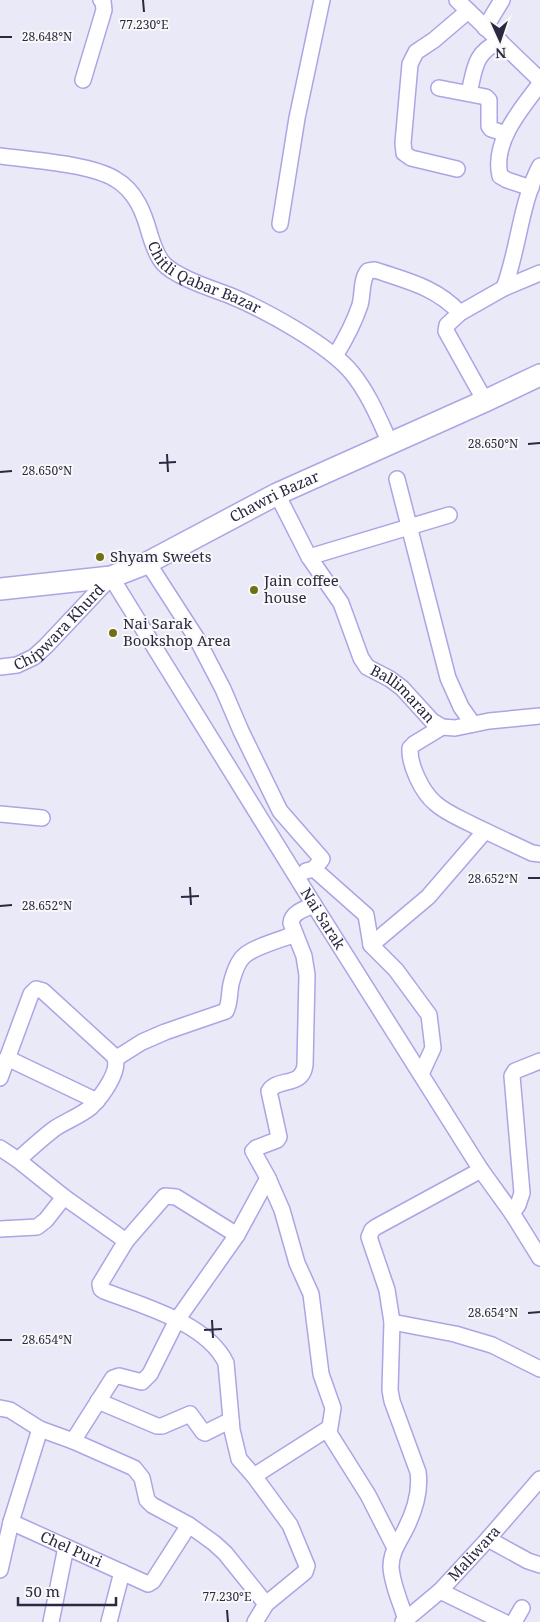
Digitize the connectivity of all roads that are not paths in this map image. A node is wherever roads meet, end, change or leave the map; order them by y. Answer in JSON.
{"nodes":[{"id":1,"x":101,"y":0,"type":"edge"},
{"id":2,"x":322,"y":0,"type":"edge"},
{"id":3,"x":457,"y":0,"type":"edge"},
{"id":4,"x":502,"y":0,"type":"edge"},
{"id":5,"x":468,"y":11,"type":"junction"},
{"id":6,"x":485,"y":28,"type":"junction"},
{"id":7,"x":500,"y":41,"type":"junction"},
{"id":8,"x":83,"y":80,"type":"dead end"},
{"id":9,"x":540,"y":80,"type":"edge"},
{"id":10,"x":540,"y":84,"type":"edge"},
{"id":11,"x":439,"y":88,"type":"dead end"},
{"id":12,"x":469,"y":93,"type":"junction"},
{"id":13,"x":506,"y":134,"type":"junction"},
{"id":14,"x":0,"y":156,"type":"edge"},
{"id":15,"x":540,"y":166,"type":"edge"},
{"id":16,"x":457,"y":169,"type":"dead end"},
{"id":17,"x":531,"y":188,"type":"junction"},
{"id":18,"x":280,"y":224,"type":"dead end"},
{"id":19,"x":540,"y":273,"type":"edge"},
{"id":20,"x":504,"y":288,"type":"junction"},
{"id":21,"x":460,"y":313,"type":"junction"},
{"id":22,"x":335,"y":356,"type":"junction"},
{"id":23,"x":540,"y":375,"type":"edge"},
{"id":24,"x":485,"y":401,"type":"junction"},
{"id":25,"x":390,"y":443,"type":"junction"},
{"id":26,"x":397,"y":479,"type":"dead end"},
{"id":27,"x":277,"y":494,"type":"junction"},
{"id":28,"x":449,"y":515,"type":"dead end"},
{"id":29,"x":410,"y":526,"type":"junction"},
{"id":30,"x":309,"y":557,"type":"junction"},
{"id":31,"x":148,"y":563,"type":"junction"},
{"id":32,"x":111,"y":577,"type":"junction"},
{"id":33,"x":0,"y":589,"type":"edge"},
{"id":34,"x":0,"y":667,"type":"edge"},
{"id":35,"x":540,"y":716,"type":"edge"},
{"id":36,"x":473,"y":724,"type":"junction"},
{"id":37,"x":442,"y":727,"type":"junction"},
{"id":38,"x":0,"y":814,"type":"edge"},
{"id":39,"x":42,"y":818,"type":"dead end"},
{"id":40,"x":485,"y":831,"type":"junction"},
{"id":41,"x":540,"y":854,"type":"edge"},
{"id":42,"x":314,"y":869,"type":"junction"},
{"id":43,"x":294,"y":874,"type":"junction"},
{"id":44,"x":314,"y":905,"type":"junction"},
{"id":45,"x":295,"y":934,"type":"junction"},
{"id":46,"x":371,"y":945,"type":"junction"},
{"id":47,"x":7,"y":1058,"type":"junction"},
{"id":48,"x":116,"y":1059,"type":"junction"},
{"id":49,"x":540,"y":1061,"type":"edge"},
{"id":50,"x":421,"y":1074,"type":"junction"},
{"id":51,"x":0,"y":1078,"type":"edge"},
{"id":52,"x":97,"y":1100,"type":"junction"},
{"id":53,"x":0,"y":1148,"type":"edge"},
{"id":54,"x":18,"y":1160,"type":"junction"},
{"id":55,"x":481,"y":1170,"type":"junction"},
{"id":56,"x":268,"y":1178,"type":"junction"},
{"id":57,"x":64,"y":1197,"type":"junction"},
{"id":58,"x":512,"y":1213,"type":"junction"},
{"id":59,"x":0,"y":1229,"type":"edge"},
{"id":60,"x":237,"y":1235,"type":"junction"},
{"id":61,"x":126,"y":1242,"type":"junction"},
{"id":62,"x":540,"y":1258,"type":"edge"},
{"id":63,"x":178,"y":1320,"type":"junction"},
{"id":64,"x":392,"y":1322,"type":"junction"},
{"id":65,"x":540,"y":1369,"type":"edge"},
{"id":66,"x":98,"y":1401,"type":"junction"},
{"id":67,"x":0,"y":1408,"type":"edge"},
{"id":68,"x":231,"y":1420,"type":"junction"},
{"id":69,"x":329,"y":1428,"type":"junction"},
{"id":70,"x":40,"y":1429,"type":"junction"},
{"id":71,"x":73,"y":1440,"type":"junction"},
{"id":72,"x":254,"y":1476,"type":"junction"},
{"id":73,"x":540,"y":1479,"type":"edge"},
{"id":74,"x":11,"y":1522,"type":"junction"},
{"id":75,"x":189,"y":1525,"type":"junction"},
{"id":76,"x":488,"y":1539,"type":"junction"},
{"id":77,"x":66,"y":1547,"type":"junction"},
{"id":78,"x":395,"y":1548,"type":"junction"},
{"id":79,"x":540,"y":1566,"type":"edge"},
{"id":80,"x":0,"y":1570,"type":"edge"},
{"id":81,"x":122,"y":1572,"type":"junction"},
{"id":82,"x":440,"y":1591,"type":"junction"},
{"id":83,"x":266,"y":1604,"type":"junction"},
{"id":84,"x":522,"y":1608,"type":"dead end"},
{"id":85,"x":405,"y":1621,"type":"edge"},
{"id":86,"x":51,"y":1622,"type":"edge"},
{"id":87,"x":109,"y":1622,"type":"edge"},
{"id":88,"x":255,"y":1622,"type":"edge"},
{"id":89,"x":504,"y":1622,"type":"edge"},
{"id":90,"x":514,"y":1622,"type":"edge"}],
"edges":[{"from":1,"to":8,"type":"street"},
{"from":2,"to":18,"type":"street"},
{"from":3,"to":5,"type":"street"},
{"from":4,"to":6,"type":"street"},
{"from":5,"to":6,"type":"street"},
{"from":5,"to":16,"type":"street"},
{"from":6,"to":7,"type":"street"},
{"from":7,"to":9,"type":"street"},
{"from":7,"to":12,"type":"street"},
{"from":10,"to":13,"type":"street"},
{"from":11,"to":12,"type":"street"},
{"from":12,"to":13,"type":"street"},
{"from":13,"to":17,"type":"street"},
{"from":14,"to":22,"type":"street","name":"Chitli Qabar Bazar"},
{"from":15,"to":17,"type":"street"},
{"from":17,"to":20,"type":"street"},
{"from":19,"to":20,"type":"street"},
{"from":20,"to":21,"type":"street"},
{"from":21,"to":22,"type":"street"},
{"from":21,"to":24,"type":"street"},
{"from":22,"to":25,"type":"street","name":"Chitli Qabar Bazar"},
{"from":23,"to":24,"type":"street","name":"Chawri Bazar"},
{"from":24,"to":25,"type":"street","name":"Chawri Bazar"},
{"from":25,"to":27,"type":"street","name":"Chawri Bazar"},
{"from":26,"to":29,"type":"street"},
{"from":27,"to":30,"type":"street","name":"Ballimaran"},
{"from":27,"to":31,"type":"street","name":"Chawri Bazar"},
{"from":28,"to":29,"type":"street"},
{"from":29,"to":30,"type":"street"},
{"from":29,"to":36,"type":"street"},
{"from":30,"to":37,"type":"street","name":"Ballimaran"},
{"from":31,"to":32,"type":"street","name":"Chawri Bazar"},
{"from":31,"to":42,"type":"street"},
{"from":32,"to":33,"type":"street","name":"Chawri Bazar"},
{"from":32,"to":34,"type":"street","name":"Chipwara Khurd"},
{"from":32,"to":43,"type":"street","name":"Nai Sarak"},
{"from":35,"to":36,"type":"street","name":"Ballimaran"},
{"from":36,"to":37,"type":"street","name":"Ballimaran"},
{"from":37,"to":40,"type":"street"},
{"from":38,"to":39,"type":"street"},
{"from":40,"to":41,"type":"street"},
{"from":40,"to":46,"type":"street"},
{"from":42,"to":43,"type":"street"},
{"from":42,"to":46,"type":"street"},
{"from":43,"to":44,"type":"street","name":"Nai Sarak"},
{"from":44,"to":45,"type":"street"},
{"from":44,"to":50,"type":"street","name":"Nai Sarak"},
{"from":45,"to":48,"type":"street"},
{"from":45,"to":56,"type":"street"},
{"from":46,"to":50,"type":"street"},
{"from":47,"to":48,"type":"street"},
{"from":47,"to":51,"type":"street"},
{"from":47,"to":52,"type":"street"},
{"from":48,"to":52,"type":"street"},
{"from":49,"to":58,"type":"street"},
{"from":50,"to":55,"type":"street","name":"Nai Sarak"},
{"from":52,"to":54,"type":"street"},
{"from":53,"to":54,"type":"street"},
{"from":54,"to":57,"type":"street"},
{"from":55,"to":58,"type":"street","name":"Nai Sarak"},
{"from":55,"to":64,"type":"street"},
{"from":56,"to":60,"type":"street"},
{"from":56,"to":69,"type":"street"},
{"from":57,"to":59,"type":"street"},
{"from":57,"to":61,"type":"street"},
{"from":58,"to":62,"type":"street","name":"Nai Sarak"},
{"from":60,"to":61,"type":"street"},
{"from":60,"to":63,"type":"street"},
{"from":61,"to":63,"type":"street"},
{"from":63,"to":66,"type":"street"},
{"from":63,"to":68,"type":"street"},
{"from":64,"to":65,"type":"street"},
{"from":64,"to":78,"type":"street"},
{"from":66,"to":68,"type":"street"},
{"from":66,"to":71,"type":"street"},
{"from":67,"to":70,"type":"street"},
{"from":68,"to":72,"type":"street"},
{"from":69,"to":72,"type":"street"},
{"from":69,"to":78,"type":"street"},
{"from":70,"to":71,"type":"street"},
{"from":70,"to":74,"type":"street"},
{"from":71,"to":75,"type":"street"},
{"from":72,"to":83,"type":"street"},
{"from":73,"to":76,"type":"street","name":"Maliwara"},
{"from":74,"to":77,"type":"street","name":"Chel Puri"},
{"from":74,"to":80,"type":"street"},
{"from":75,"to":81,"type":"street","name":"Chel Puri"},
{"from":75,"to":83,"type":"street"},
{"from":76,"to":79,"type":"street"},
{"from":76,"to":82,"type":"street","name":"Maliwara"},
{"from":77,"to":81,"type":"street","name":"Chel Puri"},
{"from":77,"to":86,"type":"street"},
{"from":78,"to":85,"type":"street"},
{"from":81,"to":87,"type":"street"},
{"from":82,"to":85,"type":"street","name":"Maliwara"},
{"from":82,"to":89,"type":"street"},
{"from":83,"to":88,"type":"street"},
{"from":84,"to":90,"type":"street"}]}
